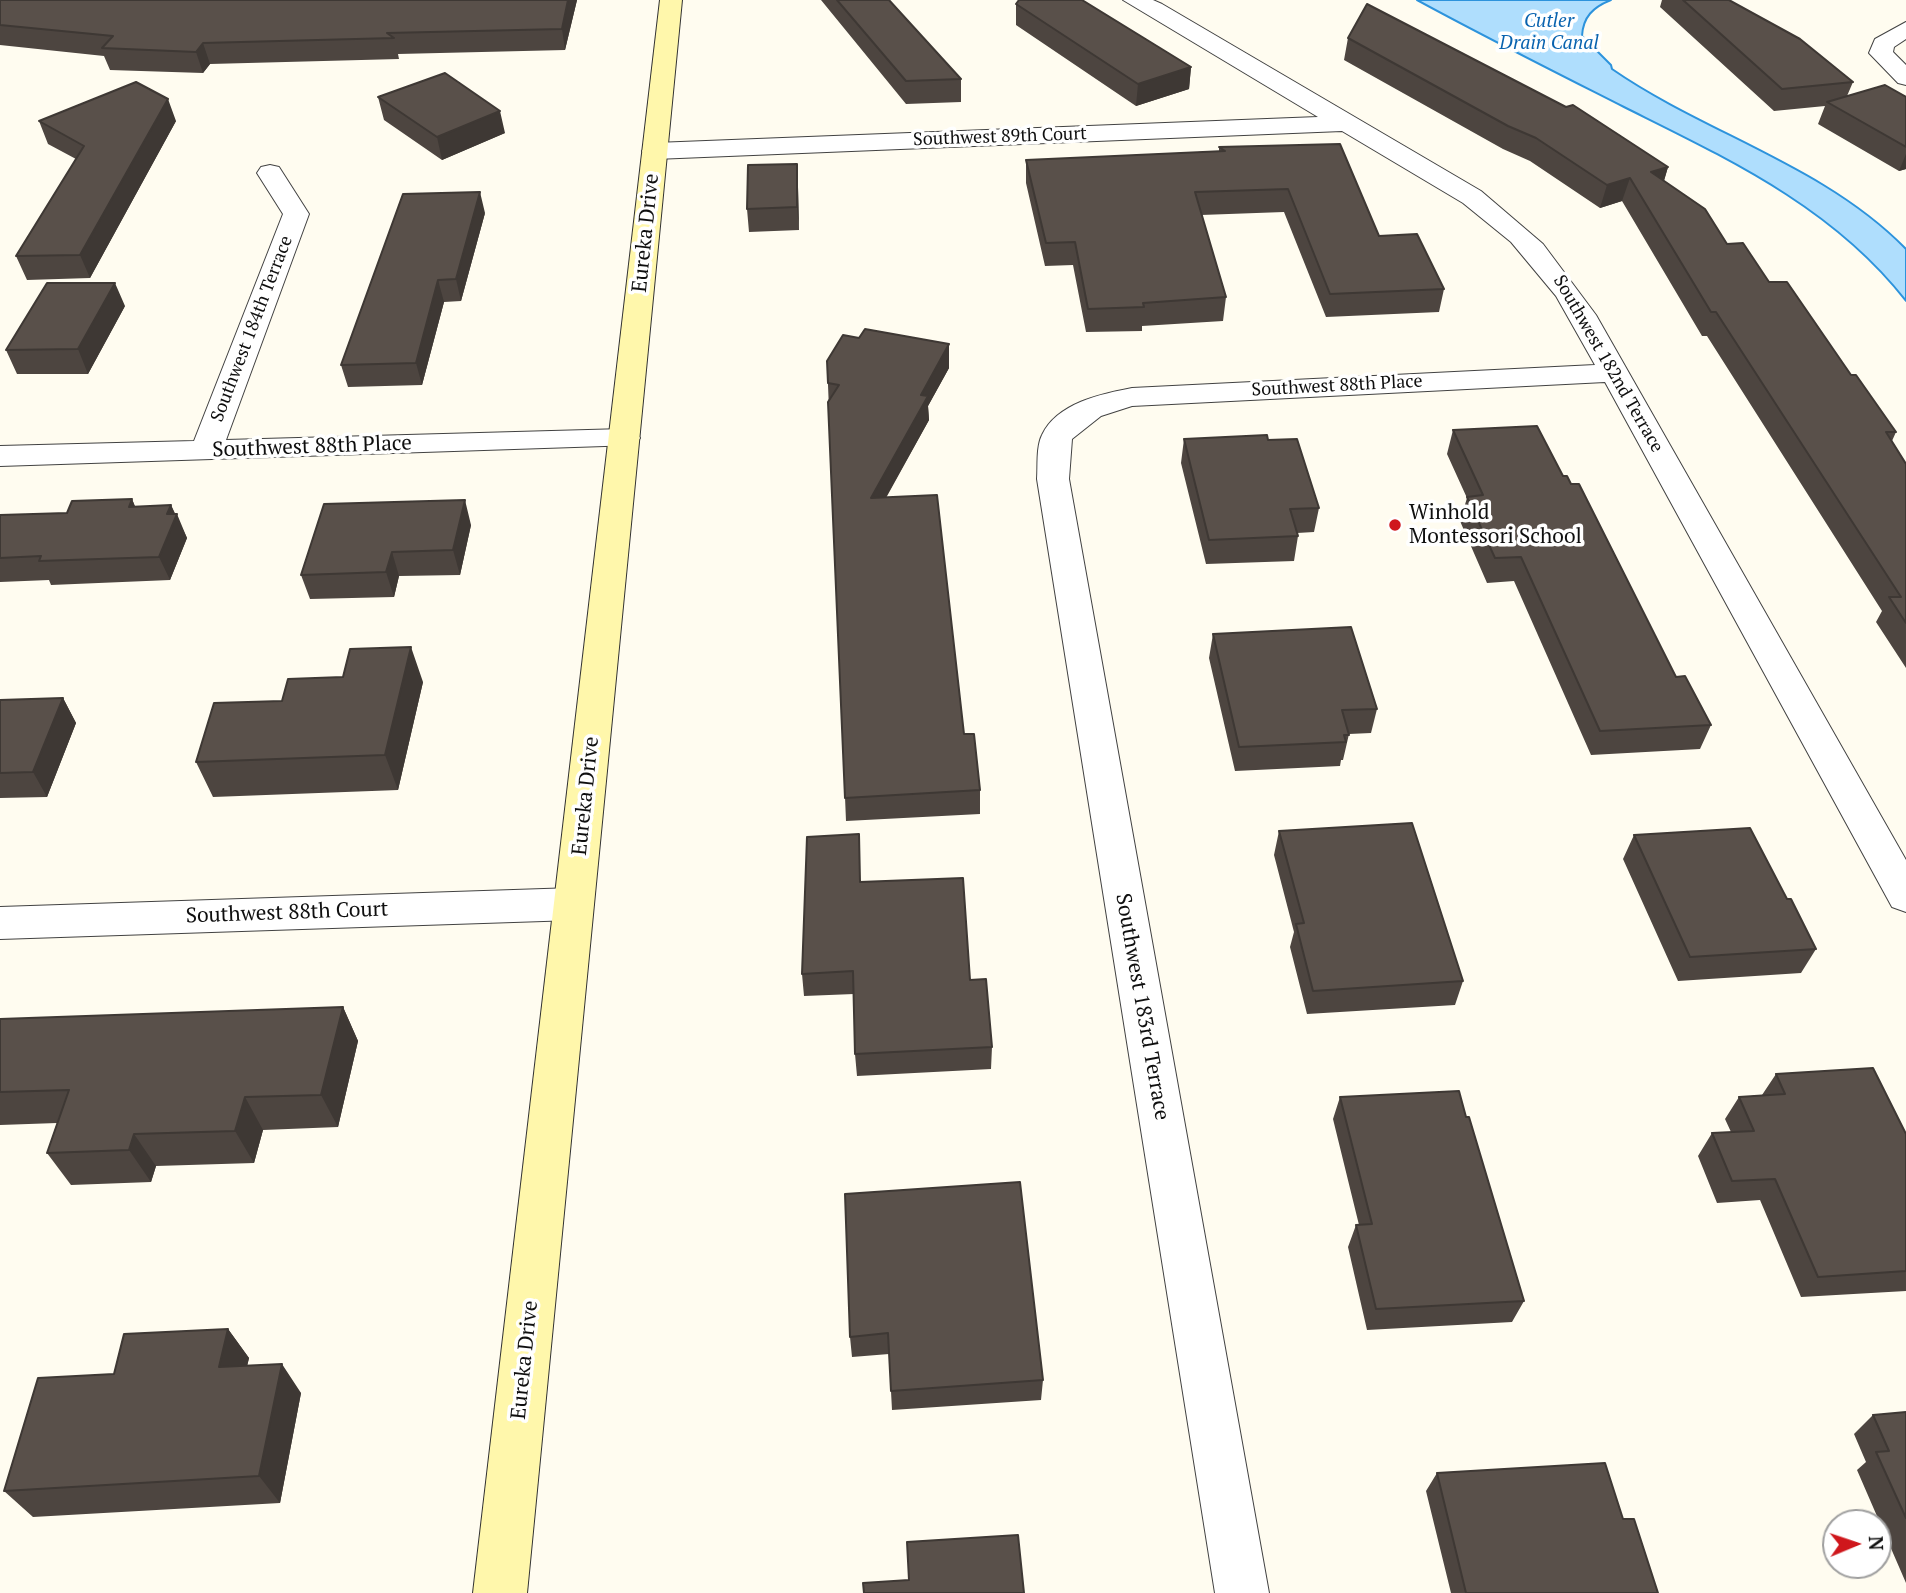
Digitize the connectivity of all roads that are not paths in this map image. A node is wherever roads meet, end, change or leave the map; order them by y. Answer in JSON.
{"nodes":[{"id":1,"x":671,"y":0,"type":"edge"},
{"id":2,"x":1134,"y":0,"type":"edge"},
{"id":3,"x":1906,"y":29,"type":"edge"},
{"id":4,"x":1906,"y":78,"type":"edge"},
{"id":5,"x":1345,"y":123,"type":"junction"},
{"id":6,"x":655,"y":151,"type":"junction"},
{"id":7,"x":270,"y":173,"type":"dead end"},
{"id":8,"x":1614,"y":373,"type":"junction"},
{"id":9,"x":1066,"y":424,"type":"joint"},
{"id":10,"x":624,"y":438,"type":"junction"},
{"id":11,"x":206,"y":450,"type":"junction"},
{"id":12,"x":0,"y":456,"type":"edge"},
{"id":13,"x":1906,"y":897,"type":"edge"},
{"id":14,"x":574,"y":904,"type":"junction"},
{"id":15,"x":0,"y":923,"type":"edge"},
{"id":16,"x":500,"y":1593,"type":"edge"},
{"id":17,"x":1242,"y":1593,"type":"edge"}],
"edges":[{"from":1,"to":6,"type":"main road","name":"Eureka Drive"},
{"from":2,"to":5,"type":"street","name":"Southwest 182nd Terrace"},
{"from":3,"to":4,"type":"street"},
{"from":5,"to":6,"type":"street","name":"Southwest 89th Court"},
{"from":5,"to":8,"type":"street","name":"Southwest 182nd Terrace"},
{"from":6,"to":10,"type":"main road","name":"Eureka Drive"},
{"from":7,"to":11,"type":"street","name":"Southwest 184th Terrace"},
{"from":8,"to":9,"type":"street","name":"Southwest 88th Place"},
{"from":8,"to":13,"type":"street","name":"Southwest 182nd Terrace"},
{"from":9,"to":17,"type":"street","name":"Southwest 183rd Terrace"},
{"from":10,"to":11,"type":"street","name":"Southwest 88th Place"},
{"from":10,"to":14,"type":"main road","name":"Eureka Drive"},
{"from":11,"to":12,"type":"street","name":"Southwest 88th Place"},
{"from":14,"to":15,"type":"street","name":"Southwest 88th Court"},
{"from":14,"to":16,"type":"main road","name":"Eureka Drive"}]}
